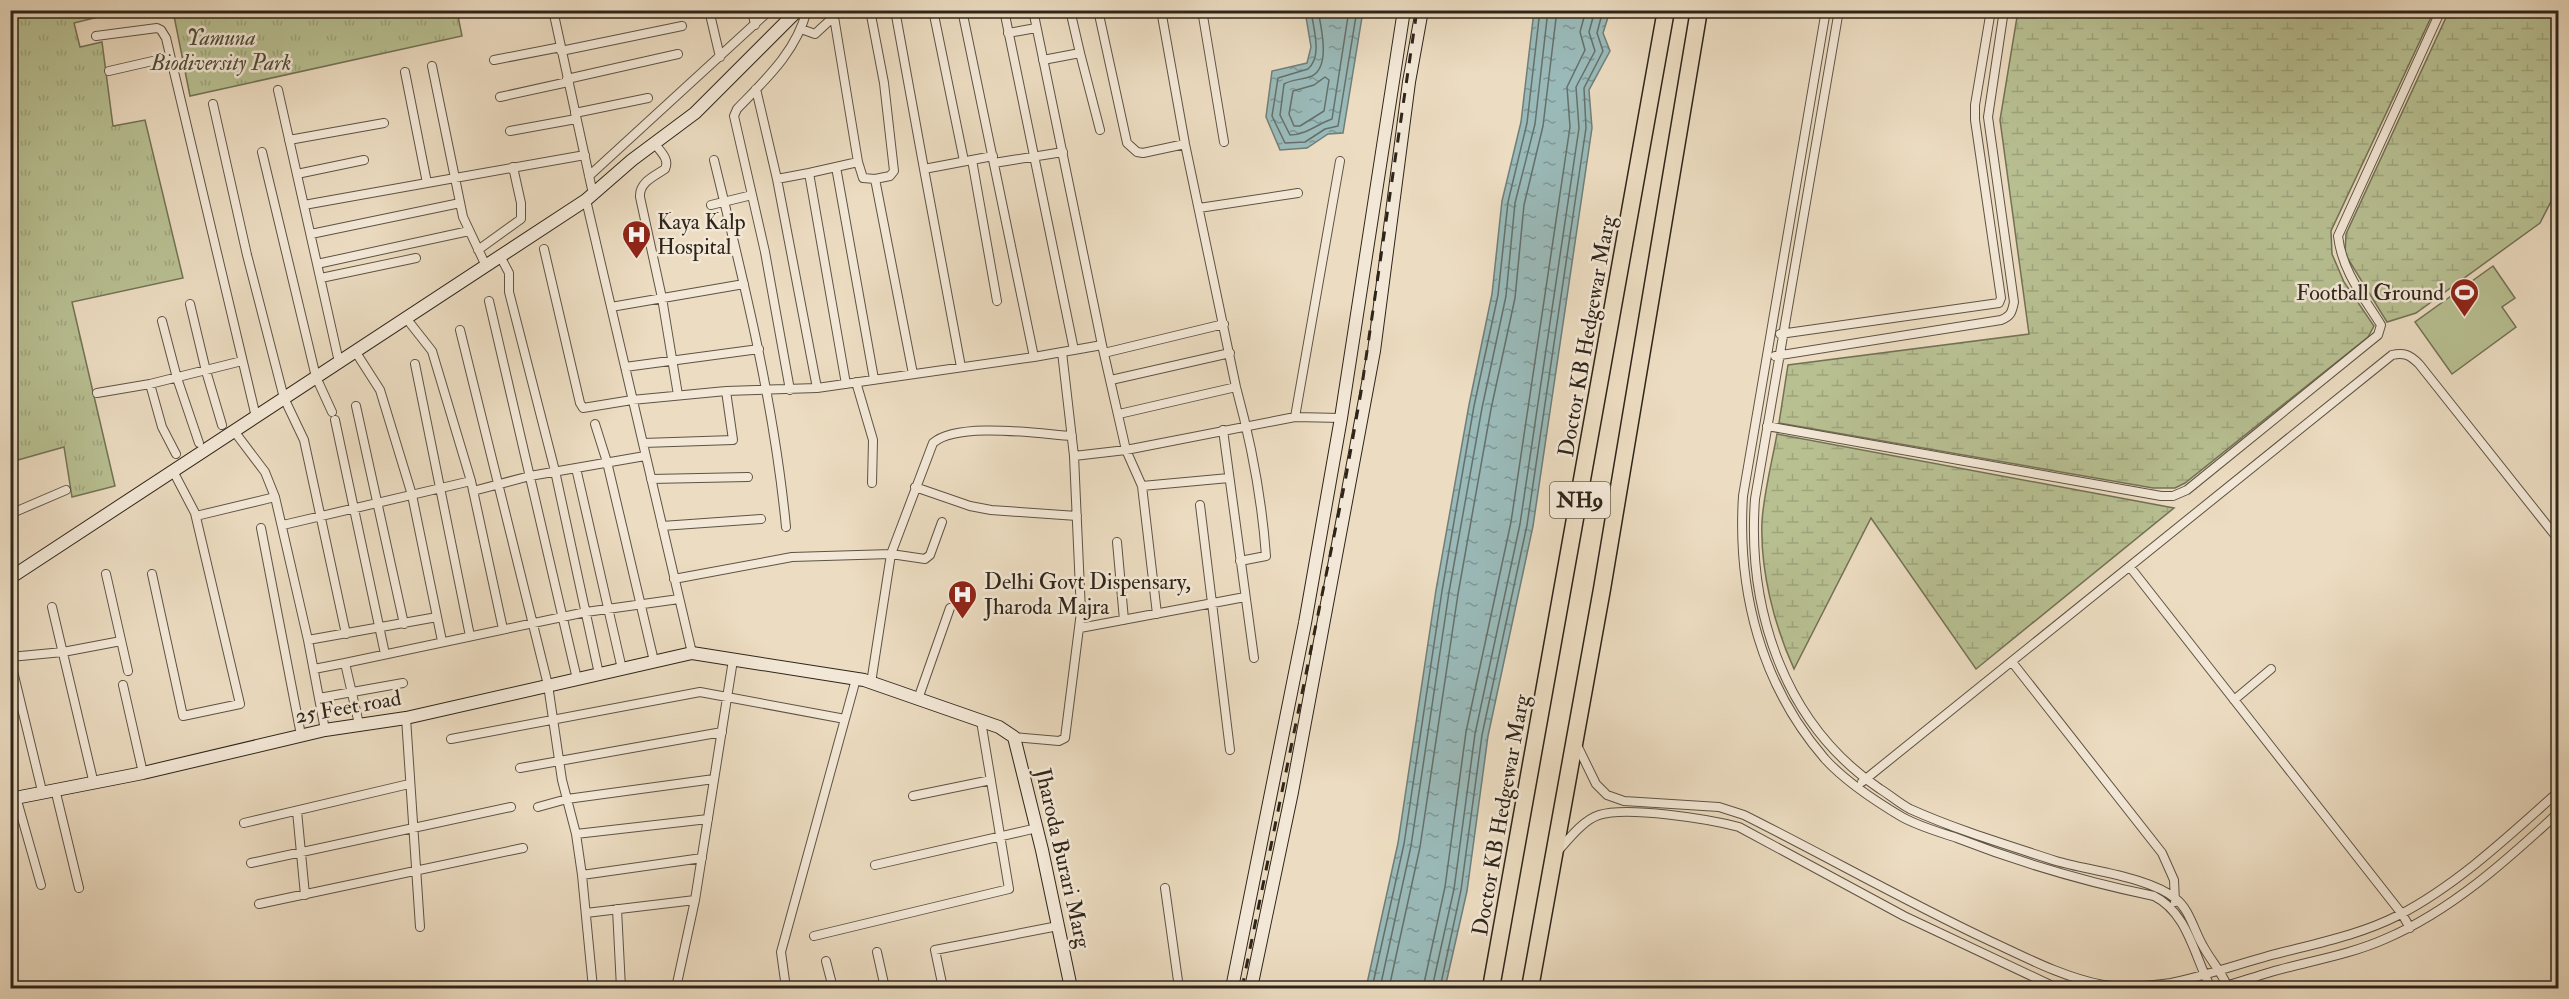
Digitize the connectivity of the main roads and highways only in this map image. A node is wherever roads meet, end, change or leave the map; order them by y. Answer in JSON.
{"nodes":[{"id":1,"x":1666,"y":10,"type":"edge"},
{"id":2,"x":1699,"y":10,"type":"edge"},
{"id":3,"x":1491,"y":988,"type":"edge"},
{"id":4,"x":1530,"y":988,"type":"edge"}],
"edges":[{"from":1,"to":3,"type":"highway","name":"Doctor KB Hedgewar Marg","number":"NH9"},
{"from":2,"to":4,"type":"highway","number":"NH9"}]}
